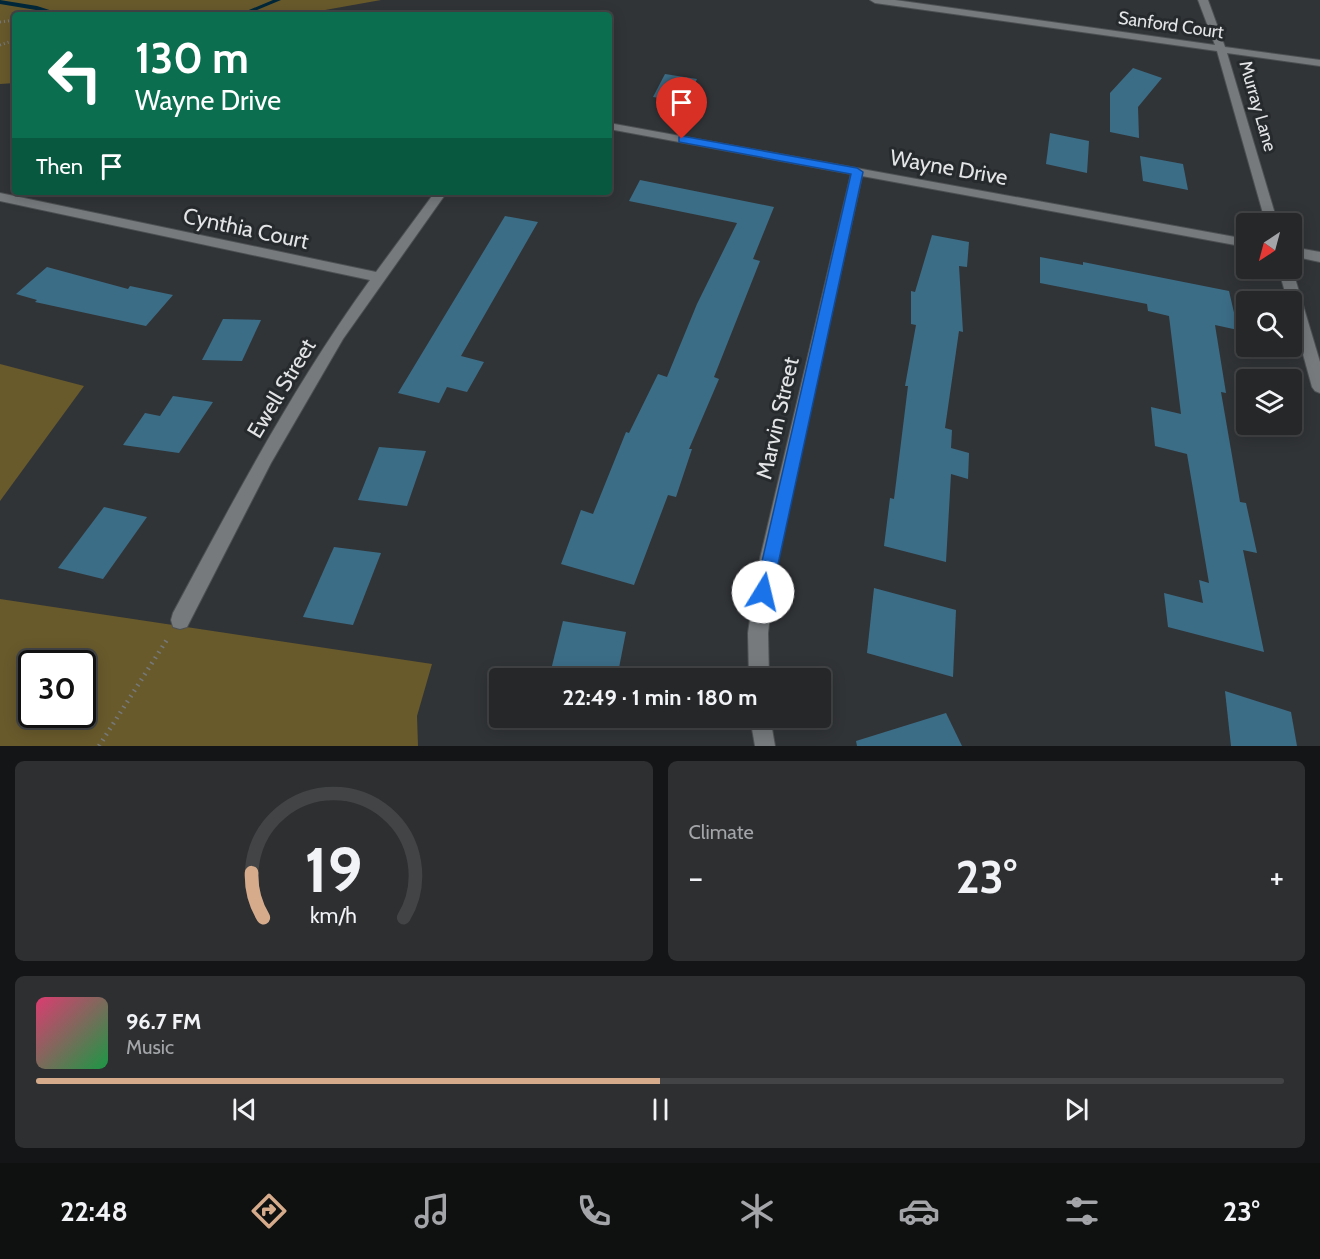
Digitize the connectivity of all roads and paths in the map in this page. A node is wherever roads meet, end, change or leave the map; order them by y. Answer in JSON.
{"nodes":[{"id":1,"x":875,"y":0,"type":"edge"},
{"id":2,"x":1203,"y":0,"type":"edge"},
{"id":3,"x":1221,"y":49,"type":"junction"},
{"id":4,"x":1320,"y":63,"type":"edge"},
{"id":5,"x":612,"y":127,"type":"edge"},
{"id":6,"x":857,"y":172,"type":"junction"},
{"id":7,"x":439,"y":195,"type":"edge"},
{"id":8,"x":0,"y":197,"type":"edge"},
{"id":9,"x":1269,"y":213,"type":"edge"},
{"id":10,"x":1236,"y":241,"type":"edge"},
{"id":11,"x":1302,"y":254,"type":"edge"},
{"id":12,"x":1320,"y":257,"type":"edge"},
{"id":13,"x":378,"y":277,"type":"junction"},
{"id":14,"x":1288,"y":279,"type":"edge"},
{"id":15,"x":1320,"y":387,"type":"edge"},
{"id":16,"x":180,"y":620,"type":"joint"},
{"id":17,"x":759,"y":668,"type":"edge"},
{"id":18,"x":762,"y":728,"type":"edge"},
{"id":19,"x":99,"y":746,"type":"edge"},
{"id":20,"x":765,"y":746,"type":"edge"}],
"edges":[{"from":1,"to":3,"type":"street","name":"Sanford Court"},
{"from":2,"to":3,"type":"street","name":"Murray Lane"},
{"from":3,"to":4,"type":"street","name":"Sanford Court"},
{"from":3,"to":9,"type":"street","name":"Murray Lane"},
{"from":5,"to":6,"type":"street","name":"Wayne Drive"},
{"from":6,"to":10,"type":"street","name":"Wayne Drive"},
{"from":6,"to":17,"type":"street","name":"Marvin Street"},
{"from":7,"to":13,"type":"street","name":"Ewell Street"},
{"from":8,"to":13,"type":"street","name":"Cynthia Court"},
{"from":11,"to":12,"type":"street"},
{"from":13,"to":16,"type":"street","name":"Ewell Street"},
{"from":14,"to":15,"type":"street"},
{"from":16,"to":19,"type":"path"},
{"from":18,"to":20,"type":"street"}]}
